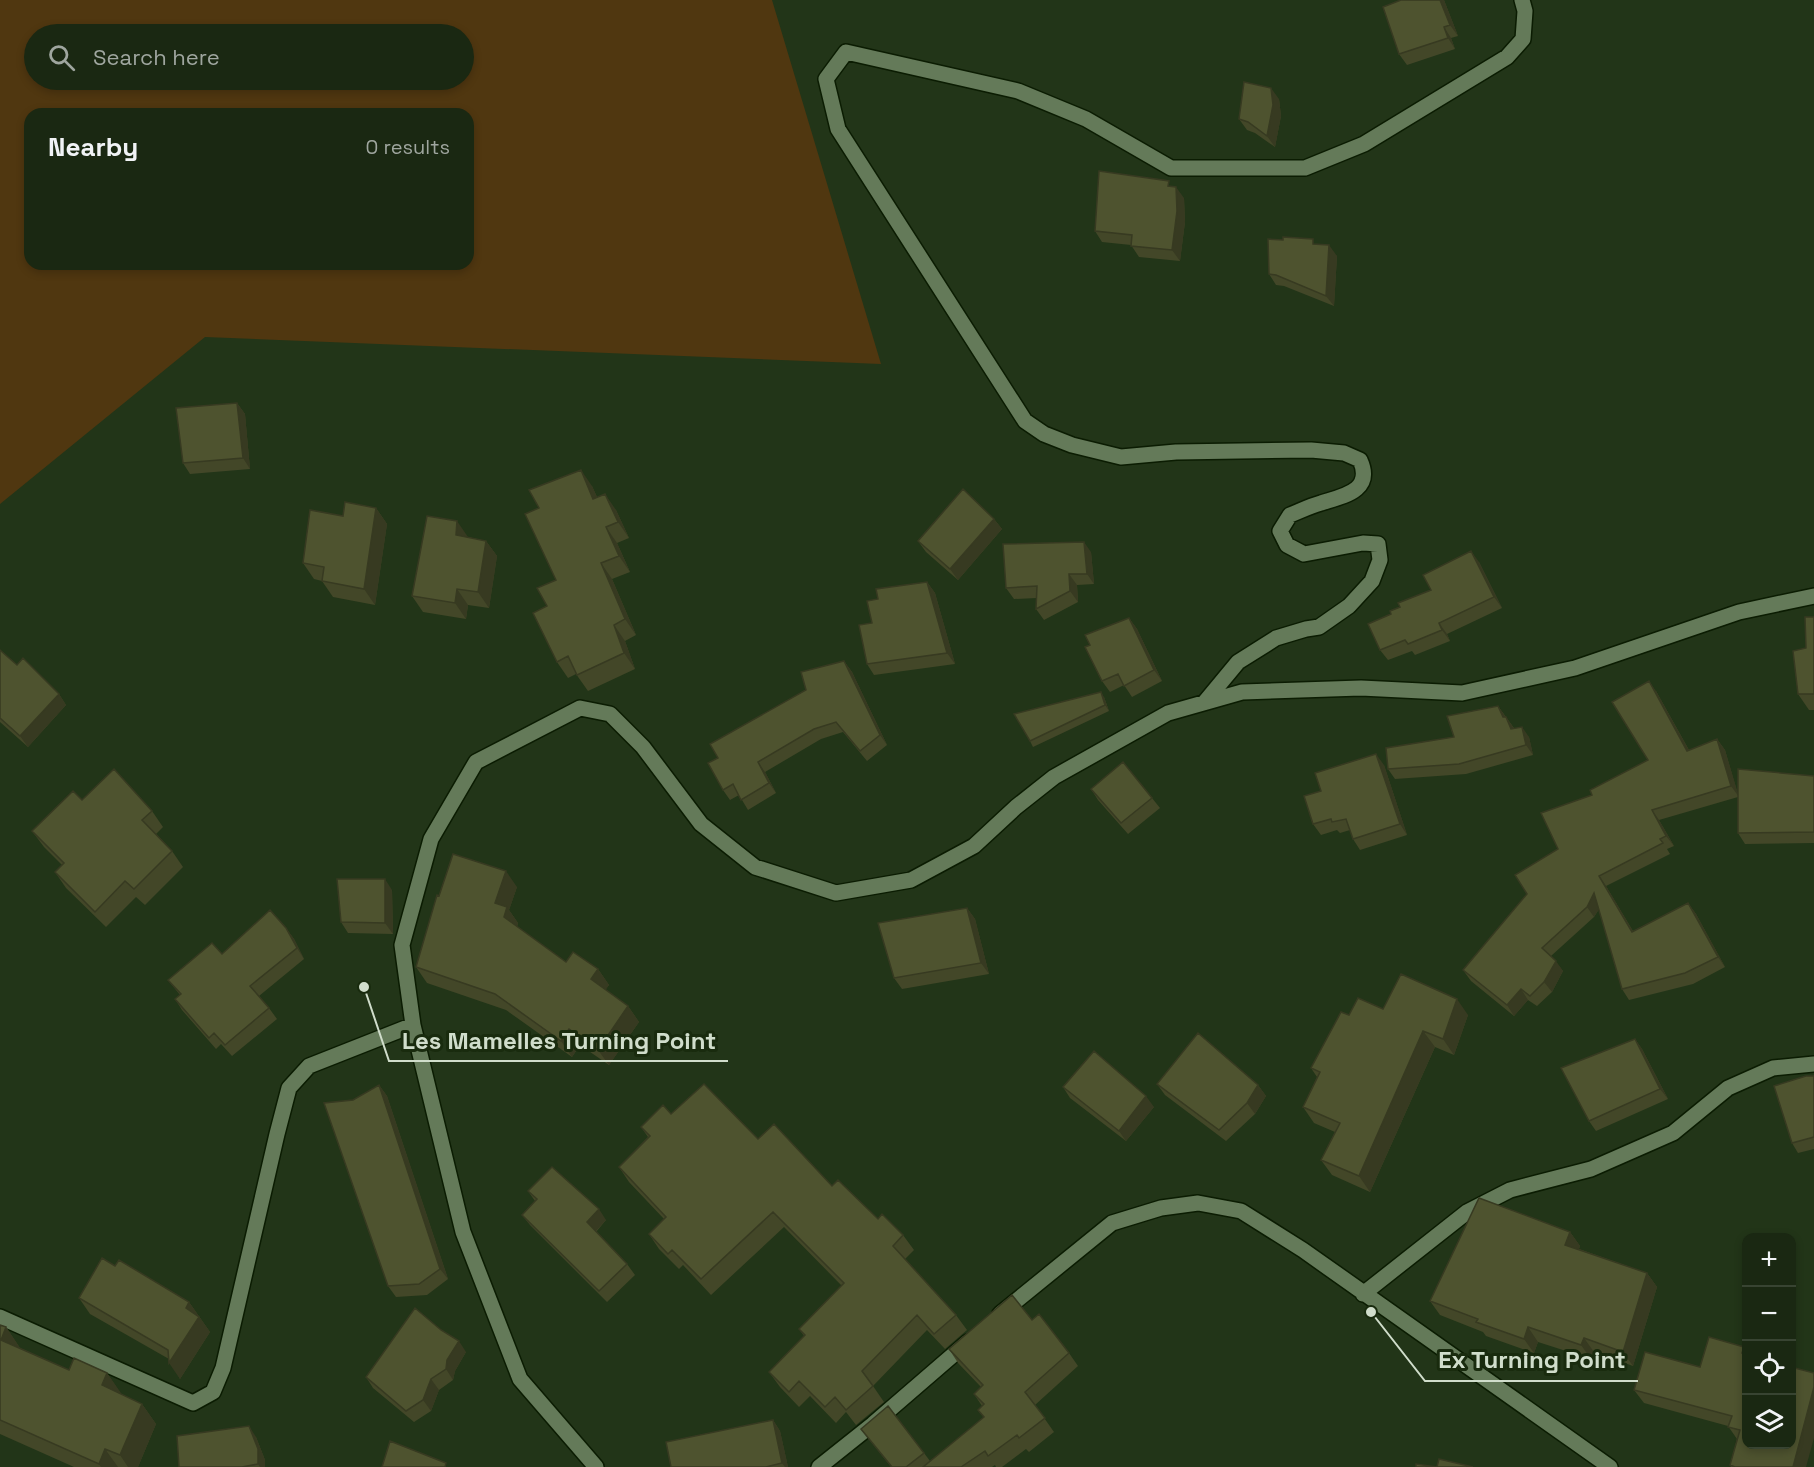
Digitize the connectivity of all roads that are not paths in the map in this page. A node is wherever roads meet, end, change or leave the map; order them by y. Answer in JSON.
{"nodes":[{"id":1,"x":1522,"y":0,"type":"edge"},
{"id":2,"x":1814,"y":596,"type":"edge"},
{"id":3,"x":1204,"y":703,"type":"junction"},
{"id":4,"x":413,"y":1025,"type":"junction"},
{"id":5,"x":1814,"y":1064,"type":"edge"},
{"id":6,"x":1363,"y":1294,"type":"junction"},
{"id":7,"x":0,"y":1317,"type":"edge"},
{"id":8,"x":596,"y":1467,"type":"edge"},
{"id":9,"x":819,"y":1467,"type":"edge"},
{"id":10,"x":1610,"y":1467,"type":"edge"}],
"edges":[{"from":1,"to":3,"type":"street"},
{"from":2,"to":3,"type":"street"},
{"from":3,"to":4,"type":"street"},
{"from":4,"to":7,"type":"street"},
{"from":4,"to":8,"type":"street"},
{"from":5,"to":6,"type":"street"},
{"from":6,"to":9,"type":"street"},
{"from":6,"to":10,"type":"street"}]}
